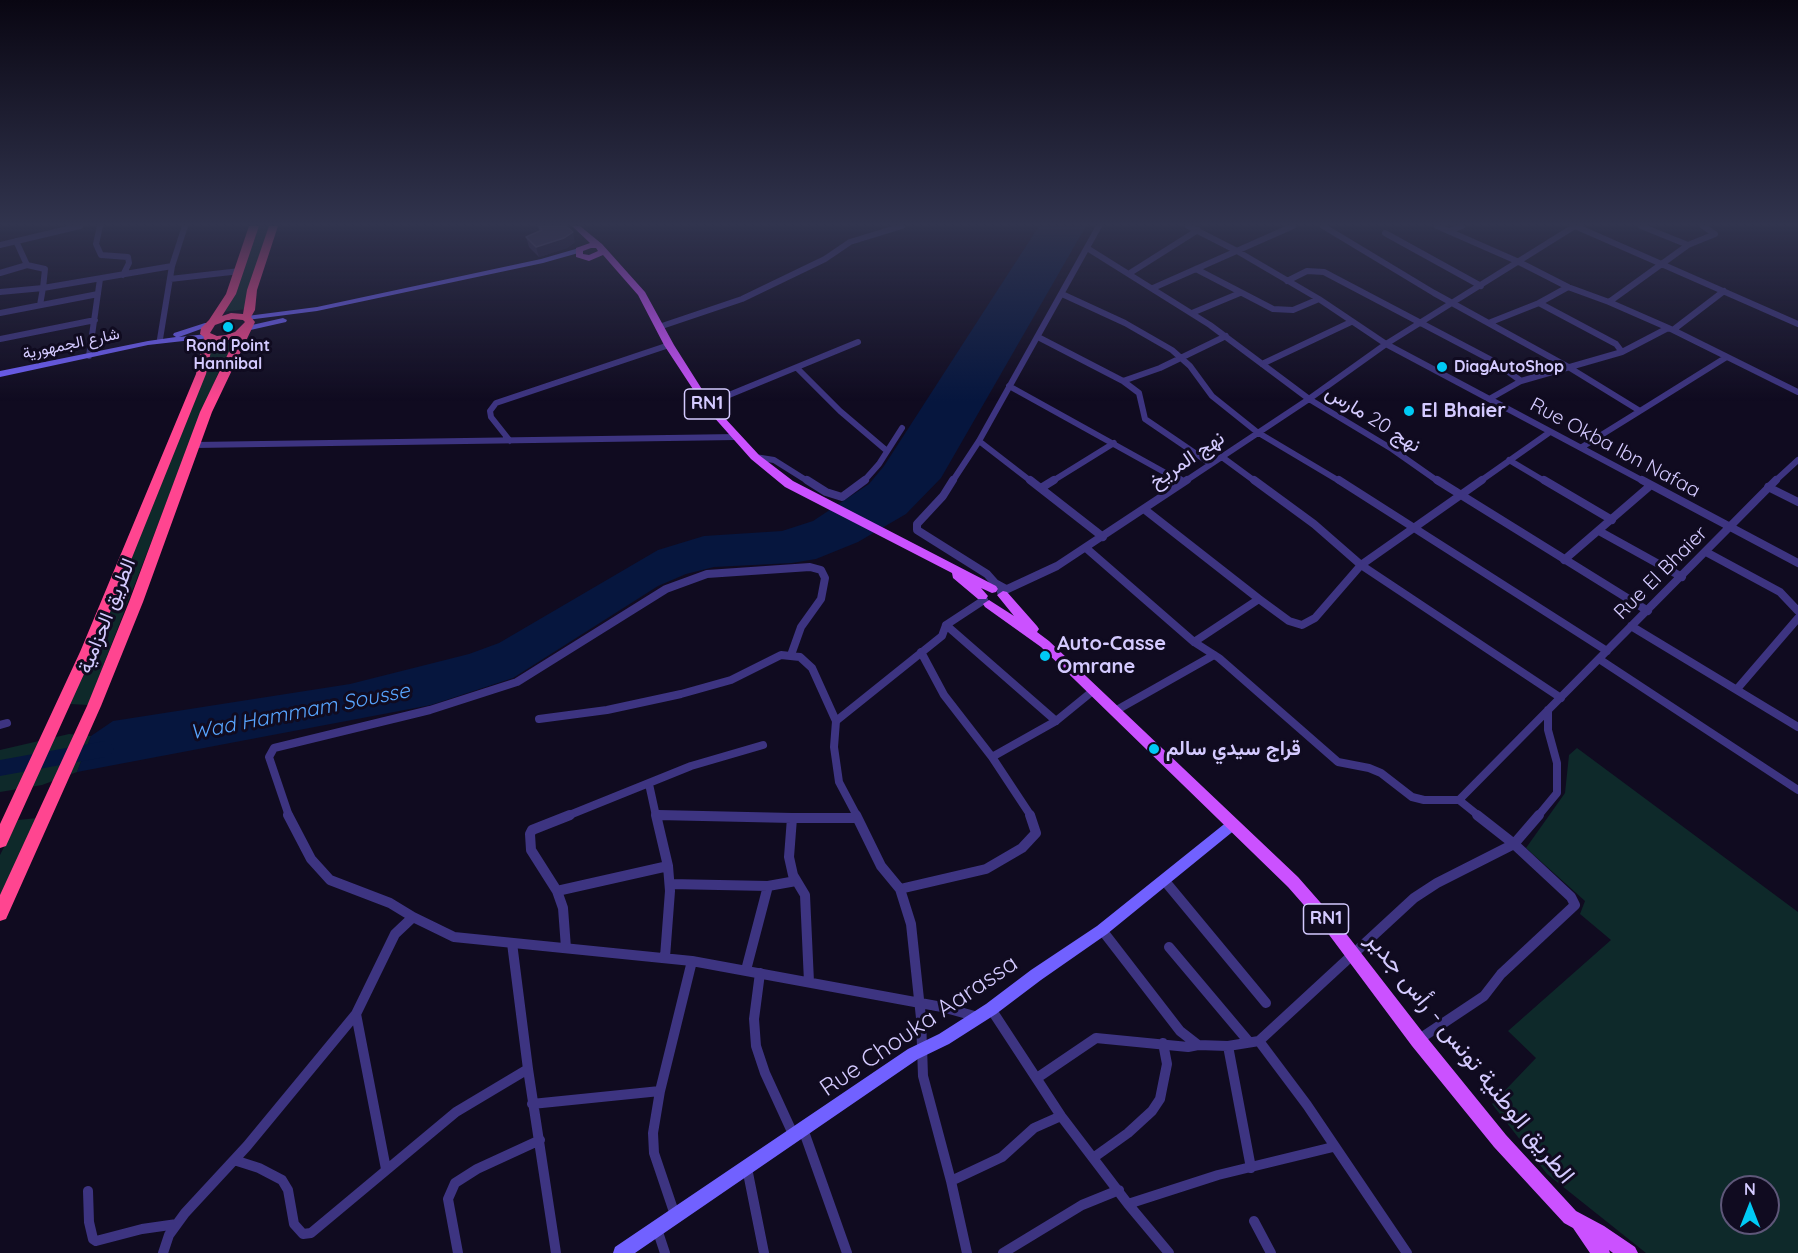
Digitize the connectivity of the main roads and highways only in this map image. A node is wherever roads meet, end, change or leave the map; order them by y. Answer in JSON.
{"nodes":[{"id":1,"x":235,"y":284,"type":"edge"},
{"id":2,"x":254,"y":284,"type":"edge"},
{"id":3,"x":432,"y":284,"type":"edge"},
{"id":4,"x":633,"y":284,"type":"edge"},
{"id":5,"x":246,"y":324,"type":"junction"},
{"id":6,"x":210,"y":330,"type":"junction"},
{"id":7,"x":148,"y":343,"type":"junction"},
{"id":8,"x":0,"y":374,"type":"edge"},
{"id":9,"x":1232,"y":825,"type":"junction"},
{"id":10,"x":0,"y":841,"type":"edge"},
{"id":11,"x":0,"y":913,"type":"edge"},
{"id":12,"x":1578,"y":1221,"type":"junction"},
{"id":13,"x":621,"y":1253,"type":"edge"},
{"id":14,"x":1601,"y":1253,"type":"edge"},
{"id":15,"x":1629,"y":1253,"type":"edge"}],
"edges":[{"from":1,"to":6,"type":"highway","name":"الطريق الحزامية"},
{"from":2,"to":5,"type":"highway","name":"الطريق الحزامية"},
{"from":3,"to":5,"type":"main road"},
{"from":4,"to":9,"type":"main road","name":"الطريق الوطنية تونس - رأس جدير","number":"RN1"},
{"from":5,"to":6,"type":"highway"},
{"from":5,"to":6,"type":"highway"},
{"from":5,"to":11,"type":"highway","name":"الطريق الحزامية"},
{"from":6,"to":7,"type":"main road","name":"شارع الجمهورية"},
{"from":6,"to":7,"type":"main road","name":"شارع الجمهورية"},
{"from":6,"to":10,"type":"highway","name":"الطريق الحزامية"},
{"from":7,"to":8,"type":"main road","name":"شارع الجمهورية"},
{"from":9,"to":12,"type":"main road","name":"الطريق الوطنية تونس - رأس جدير","number":"RN1"},
{"from":9,"to":13,"type":"main road","name":"Rue Chouka Aarassa"},
{"from":12,"to":14,"type":"main road","name":"الطريق الوطنية تونس - رأس جدير","number":"RN1"},
{"from":12,"to":15,"type":"main road","name":"الطريق الوطنية تونس - رأس جدير","number":"RN1"}]}
